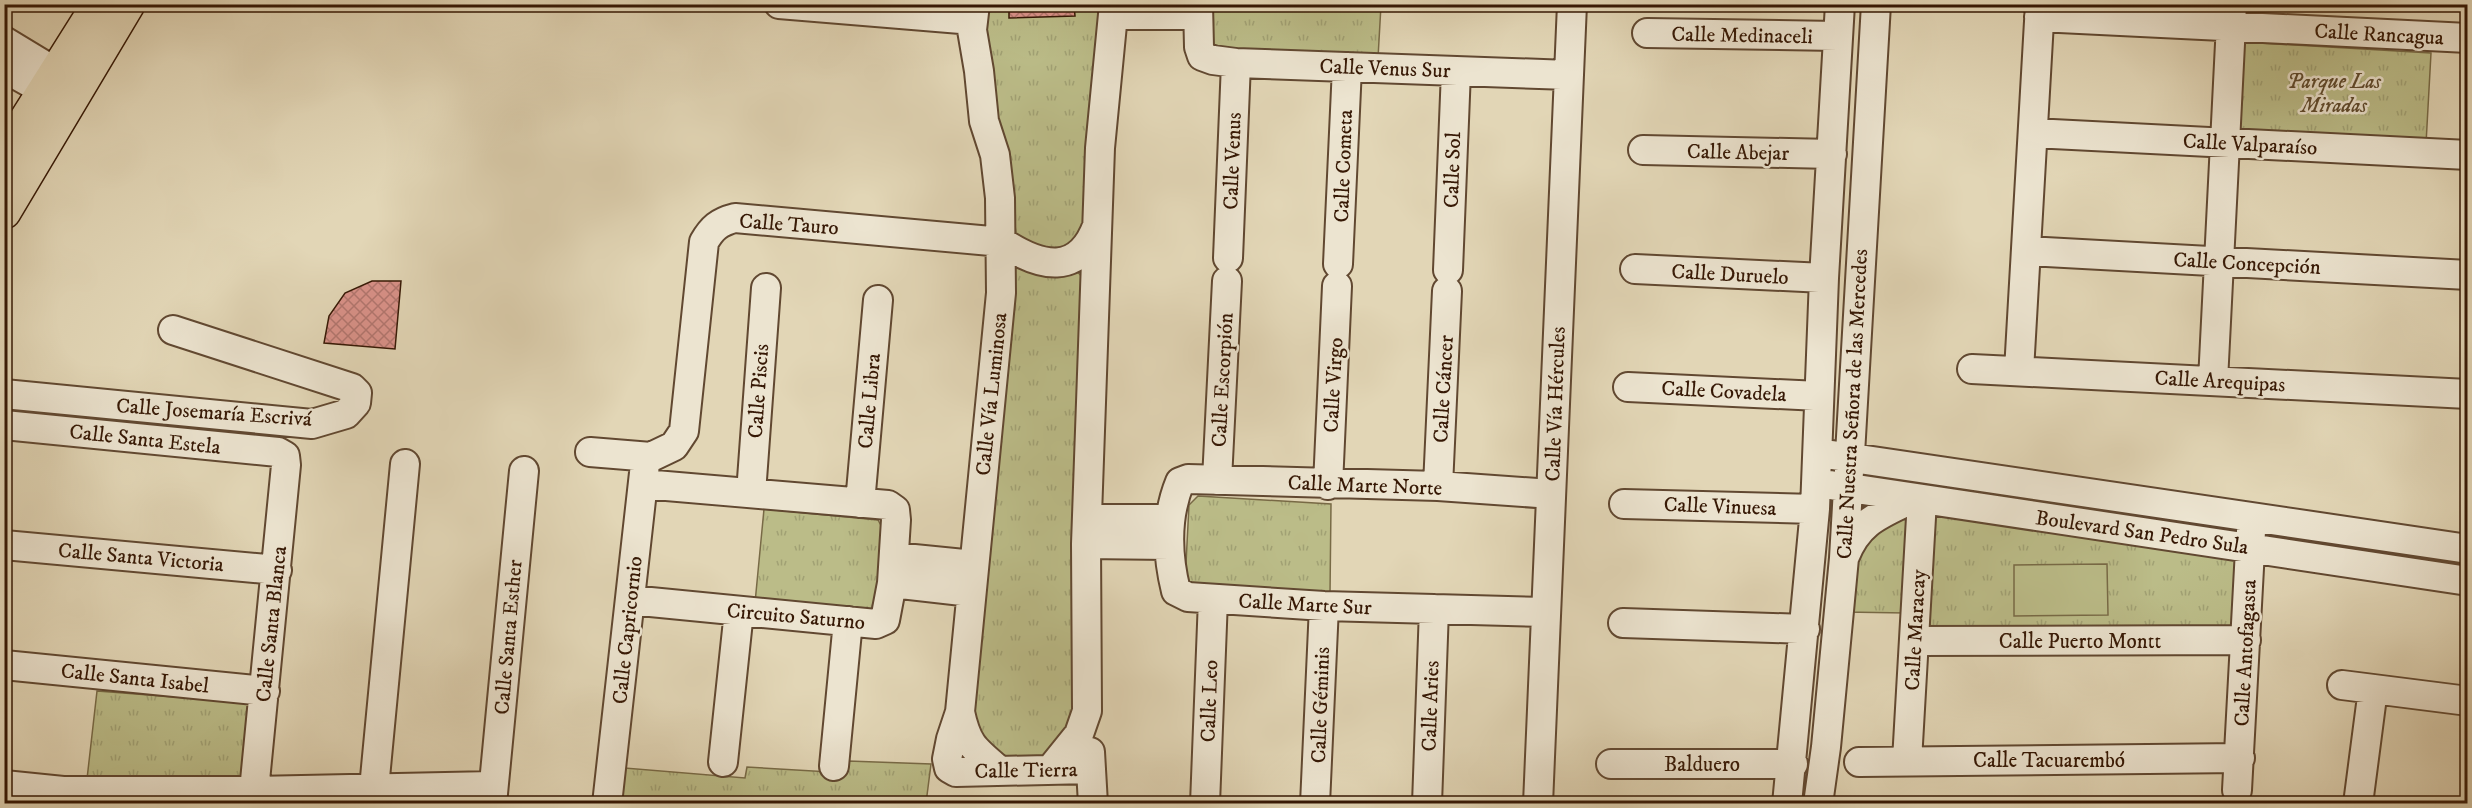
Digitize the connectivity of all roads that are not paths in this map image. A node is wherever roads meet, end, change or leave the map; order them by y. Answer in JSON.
{"nodes":[{"id":1,"x":99,"y":4,"type":"edge"},
{"id":2,"x":128,"y":4,"type":"edge"},
{"id":3,"x":779,"y":4,"type":"edge"},
{"id":4,"x":1572,"y":4,"type":"edge"},
{"id":5,"x":1840,"y":4,"type":"edge"},
{"id":6,"x":1875,"y":4,"type":"edge"},
{"id":7,"x":1114,"y":10,"type":"edge"},
{"id":8,"x":1198,"y":10,"type":"edge"},
{"id":9,"x":2040,"y":11,"type":"edge"},
{"id":10,"x":974,"y":12,"type":"edge"},
{"id":11,"x":2232,"y":16,"type":"edge"},
{"id":12,"x":1647,"y":33,"type":"dead end"},
{"id":13,"x":1837,"y":36,"type":"junction"},
{"id":14,"x":2468,"y":38,"type":"edge"},
{"id":15,"x":4,"y":41,"type":"edge"},
{"id":16,"x":1236,"y":63,"type":"junction"},
{"id":17,"x":1347,"y":67,"type":"junction"},
{"id":18,"x":4,"y":68,"type":"edge"},
{"id":19,"x":1456,"y":71,"type":"junction"},
{"id":20,"x":1569,"y":75,"type":"junction"},
{"id":21,"x":62,"y":89,"type":"junction"},
{"id":22,"x":2033,"y":133,"type":"junction"},
{"id":23,"x":2225,"y":143,"type":"junction"},
{"id":24,"x":1643,"y":150,"type":"dead end"},
{"id":25,"x":1832,"y":154,"type":"junction"},
{"id":26,"x":4,"y":155,"type":"edge"},
{"id":27,"x":2468,"y":155,"type":"edge"},
{"id":28,"x":4,"y":212,"type":"edge"},
{"id":29,"x":1097,"y":224,"type":"junction"},
{"id":30,"x":1002,"y":242,"type":"junction"},
{"id":31,"x":2026,"y":251,"type":"junction"},
{"id":32,"x":2219,"y":262,"type":"junction"},
{"id":33,"x":1635,"y":269,"type":"dead end"},
{"id":34,"x":1228,"y":270,"type":"joint"},
{"id":35,"x":1338,"y":275,"type":"joint"},
{"id":36,"x":2468,"y":275,"type":"edge"},
{"id":37,"x":1824,"y":278,"type":"junction"},
{"id":38,"x":1448,"y":280,"type":"joint"},
{"id":39,"x":766,"y":288,"type":"dead end"},
{"id":40,"x":878,"y":300,"type":"dead end"},
{"id":41,"x":173,"y":330,"type":"dead end"},
{"id":42,"x":1972,"y":369,"type":"dead end"},
{"id":43,"x":2019,"y":371,"type":"junction"},
{"id":44,"x":2213,"y":381,"type":"junction"},
{"id":45,"x":1628,"y":387,"type":"dead end"},
{"id":46,"x":4,"y":394,"type":"edge"},
{"id":47,"x":2468,"y":394,"type":"edge"},
{"id":48,"x":1819,"y":396,"type":"junction"},
{"id":49,"x":1852,"y":411,"type":"junction"},
{"id":50,"x":4,"y":425,"type":"edge"},
{"id":51,"x":684,"y":431,"type":"junction"},
{"id":52,"x":590,"y":452,"type":"dead end"},
{"id":53,"x":1818,"y":453,"type":"junction"},
{"id":54,"x":285,"y":456,"type":"joint"},
{"id":55,"x":646,"y":456,"type":"junction"},
{"id":56,"x":1850,"y":456,"type":"junction"},
{"id":57,"x":405,"y":464,"type":"dead end"},
{"id":58,"x":1919,"y":467,"type":"junction"},
{"id":59,"x":524,"y":471,"type":"dead end"},
{"id":60,"x":1217,"y":480,"type":"junction"},
{"id":61,"x":1180,"y":482,"type":"joint"},
{"id":62,"x":643,"y":484,"type":"junction"},
{"id":63,"x":1328,"y":485,"type":"junction"},
{"id":64,"x":1438,"y":486,"type":"junction"},
{"id":65,"x":681,"y":487,"type":"junction"},
{"id":66,"x":1848,"y":487,"type":"junction"},
{"id":67,"x":751,"y":493,"type":"junction"},
{"id":68,"x":1551,"y":494,"type":"junction"},
{"id":69,"x":1815,"y":496,"type":"junction"},
{"id":70,"x":1918,"y":499,"type":"junction"},
{"id":71,"x":860,"y":503,"type":"junction"},
{"id":72,"x":1624,"y":504,"type":"dead end"},
{"id":73,"x":2251,"y":517,"type":"junction"},
{"id":74,"x":1087,"y":531,"type":"junction"},
{"id":75,"x":1170,"y":532,"type":"junction"},
{"id":76,"x":4,"y":545,"type":"edge"},
{"id":77,"x":2250,"y":549,"type":"junction"},
{"id":78,"x":2468,"y":549,"type":"edge"},
{"id":79,"x":1844,"y":558,"type":"junction"},
{"id":80,"x":277,"y":570,"type":"junction"},
{"id":81,"x":893,"y":570,"type":"junction"},
{"id":82,"x":973,"y":578,"type":"junction"},
{"id":83,"x":2468,"y":581,"type":"edge"},
{"id":84,"x":1213,"y":599,"type":"junction"},
{"id":85,"x":630,"y":600,"type":"junction"},
{"id":86,"x":1324,"y":606,"type":"junction"},
{"id":87,"x":1434,"y":609,"type":"junction"},
{"id":88,"x":739,"y":611,"type":"junction"},
{"id":89,"x":1546,"y":612,"type":"junction"},
{"id":90,"x":848,"y":621,"type":"junction"},
{"id":91,"x":1623,"y":623,"type":"dead end"},
{"id":92,"x":1805,"y":629,"type":"junction"},
{"id":93,"x":2246,"y":640,"type":"junction"},
{"id":94,"x":1914,"y":641,"type":"junction"},
{"id":95,"x":4,"y":665,"type":"edge"},
{"id":96,"x":2342,"y":685,"type":"dead end"},
{"id":97,"x":2373,"y":689,"type":"junction"},
{"id":98,"x":265,"y":692,"type":"junction"},
{"id":99,"x":2468,"y":701,"type":"edge"},
{"id":100,"x":1088,"y":711,"type":"junction"},
{"id":101,"x":960,"y":712,"type":"joint"},
{"id":102,"x":1826,"y":747,"type":"junction"},
{"id":103,"x":1793,"y":754,"type":"junction"},
{"id":104,"x":2240,"y":758,"type":"junction"},
{"id":105,"x":1907,"y":761,"type":"junction"},
{"id":106,"x":723,"y":762,"type":"dead end"},
{"id":107,"x":1859,"y":762,"type":"dead end"},
{"id":108,"x":1611,"y":764,"type":"dead end"},
{"id":109,"x":834,"y":766,"type":"dead end"},
{"id":110,"x":1090,"y":769,"type":"junction"},
{"id":111,"x":1050,"y":770,"type":"junction"},
{"id":112,"x":4,"y":785,"type":"edge"},
{"id":113,"x":374,"y":788,"type":"junction"},
{"id":114,"x":2237,"y":790,"type":"dead end"},
{"id":115,"x":254,"y":791,"type":"junction"},
{"id":116,"x":493,"y":795,"type":"edge"},
{"id":117,"x":607,"y":804,"type":"edge"},
{"id":118,"x":1093,"y":804,"type":"edge"},
{"id":119,"x":1205,"y":804,"type":"edge"},
{"id":120,"x":1315,"y":804,"type":"edge"},
{"id":121,"x":1426,"y":804,"type":"edge"},
{"id":122,"x":1538,"y":804,"type":"edge"},
{"id":123,"x":1787,"y":804,"type":"edge"},
{"id":124,"x":1818,"y":804,"type":"edge"},
{"id":125,"x":2358,"y":804,"type":"edge"}],
"edges":[{"from":1,"to":21,"type":"main road"},
{"from":2,"to":21,"type":"main road"},
{"from":3,"to":10,"type":"street"},
{"from":4,"to":20,"type":"street","name":"Calle Vía Hércules"},
{"from":5,"to":13,"type":"street","name":"Calle Nuestra Señora de las Mercedes"},
{"from":6,"to":49,"type":"street","name":"Calle Nuestra Señora de las Mercedes"},
{"from":7,"to":8,"type":"street"},
{"from":7,"to":29,"type":"street"},
{"from":8,"to":16,"type":"street","name":"Calle Venus Sur"},
{"from":9,"to":11,"type":"street","name":"Calle Rancagua"},
{"from":9,"to":22,"type":"street"},
{"from":10,"to":30,"type":"street","name":"Calle Vía Luminosa"},
{"from":11,"to":14,"type":"street","name":"Calle Rancagua"},
{"from":11,"to":23,"type":"street"},
{"from":12,"to":13,"type":"street","name":"Calle Medinaceli"},
{"from":13,"to":25,"type":"street","name":"Calle Nuestra Señora de las Mercedes"},
{"from":15,"to":21,"type":"street"},
{"from":16,"to":17,"type":"street","name":"Calle Venus Sur"},
{"from":16,"to":34,"type":"street","name":"Calle Venus"},
{"from":17,"to":19,"type":"street","name":"Calle Venus Sur"},
{"from":17,"to":35,"type":"street","name":"Calle Cometa"},
{"from":18,"to":21,"type":"street"},
{"from":19,"to":20,"type":"street","name":"Calle Venus Sur"},
{"from":19,"to":38,"type":"street","name":"Calle Sol"},
{"from":20,"to":68,"type":"street","name":"Calle Vía Hércules"},
{"from":21,"to":26,"type":"main road"},
{"from":21,"to":28,"type":"main road"},
{"from":22,"to":23,"type":"street","name":"Calle Valparaíso"},
{"from":22,"to":31,"type":"street"},
{"from":23,"to":27,"type":"street","name":"Calle Valparaíso"},
{"from":23,"to":32,"type":"street"},
{"from":24,"to":25,"type":"street","name":"Calle Abejar"},
{"from":25,"to":37,"type":"street","name":"Calle Nuestra Señora de las Mercedes"},
{"from":29,"to":30,"type":"street"},
{"from":29,"to":74,"type":"street"},
{"from":30,"to":51,"type":"street","name":"Calle Tauro"},
{"from":30,"to":82,"type":"street","name":"Calle Vía Luminosa"},
{"from":31,"to":32,"type":"street","name":"Calle Concepción"},
{"from":31,"to":43,"type":"street"},
{"from":32,"to":36,"type":"street","name":"Calle Concepción"},
{"from":32,"to":44,"type":"street"},
{"from":33,"to":37,"type":"street","name":"Calle Duruelo"},
{"from":34,"to":60,"type":"street","name":"Calle Escorpión"},
{"from":35,"to":63,"type":"street","name":"Calle Virgo"},
{"from":37,"to":48,"type":"street","name":"Calle Nuestra Señora de las Mercedes"},
{"from":38,"to":64,"type":"street","name":"Calle Cáncer"},
{"from":39,"to":67,"type":"street","name":"Calle Piscis"},
{"from":40,"to":71,"type":"street","name":"Calle Libra"},
{"from":41,"to":46,"type":"street","name":"Calle Josemaría Escrivá"},
{"from":42,"to":43,"type":"street","name":"Calle Arequipas"},
{"from":43,"to":44,"type":"street","name":"Calle Arequipas"},
{"from":44,"to":47,"type":"street","name":"Calle Arequipas"},
{"from":45,"to":48,"type":"street","name":"Calle Covadela"},
{"from":48,"to":53,"type":"street","name":"Calle Nuestra Señora de las Mercedes"},
{"from":49,"to":56,"type":"street","name":"Calle Nuestra Señora de las Mercedes"},
{"from":49,"to":58,"type":"street"},
{"from":50,"to":54,"type":"street","name":"Calle Santa Estela"},
{"from":51,"to":55,"type":"street"},
{"from":51,"to":65,"type":"street","name":"Calle Tauro"},
{"from":52,"to":55,"type":"street"},
{"from":53,"to":56,"type":"street","name":"Boulevard San Pedro Sula"},
{"from":53,"to":69,"type":"street","name":"Calle Nuestra Señora de las Mercedes"},
{"from":54,"to":80,"type":"street","name":"Calle Santa Blanca"},
{"from":55,"to":62,"type":"street","name":"Calle Capricornio"},
{"from":56,"to":58,"type":"street","name":"Boulevard San Pedro Sula"},
{"from":56,"to":66,"type":"street","name":"Calle Nuestra Señora de las Mercedes"},
{"from":57,"to":113,"type":"street"},
{"from":58,"to":73,"type":"street","name":"Boulevard San Pedro Sula"},
{"from":59,"to":116,"type":"street","name":"Calle Santa Esther"},
{"from":60,"to":61,"type":"street","name":"Calle Marte Norte"},
{"from":60,"to":63,"type":"street","name":"Calle Marte Norte"},
{"from":61,"to":75,"type":"street","name":"Calle Marte Sur"},
{"from":62,"to":65,"type":"street","name":"Circuito Saturno"},
{"from":62,"to":85,"type":"street","name":"Calle Capricornio"},
{"from":63,"to":64,"type":"street","name":"Calle Marte Norte"},
{"from":64,"to":68,"type":"street","name":"Calle Marte Norte"},
{"from":65,"to":67,"type":"street","name":"Circuito Saturno"},
{"from":66,"to":69,"type":"street","name":"Boulevard San Pedro Sula"},
{"from":66,"to":70,"type":"street","name":"Boulevard San Pedro Sula"},
{"from":66,"to":79,"type":"street","name":"Calle Nuestra Señora de las Mercedes"},
{"from":67,"to":71,"type":"street","name":"Circuito Saturno"},
{"from":68,"to":89,"type":"street","name":"Calle Vía Hércules"},
{"from":69,"to":72,"type":"street","name":"Calle Vinuesa"},
{"from":69,"to":92,"type":"street","name":"Calle Nuestra Señora de las Mercedes"},
{"from":70,"to":77,"type":"street","name":"Boulevard San Pedro Sula"},
{"from":70,"to":79,"type":"street"},
{"from":70,"to":94,"type":"street","name":"Calle Maracay"},
{"from":71,"to":81,"type":"street","name":"Circuito Saturno"},
{"from":73,"to":77,"type":"street","name":"Calle Antofagasta"},
{"from":73,"to":78,"type":"street","name":"Boulevard San Pedro Sula"},
{"from":74,"to":75,"type":"street"},
{"from":74,"to":100,"type":"street"},
{"from":75,"to":84,"type":"street","name":"Calle Marte Sur"},
{"from":76,"to":80,"type":"street","name":"Calle Santa Victoria"},
{"from":77,"to":83,"type":"street","name":"Boulevard San Pedro Sula"},
{"from":77,"to":93,"type":"street","name":"Calle Antofagasta"},
{"from":79,"to":102,"type":"street","name":"Calle Nuestra Señora de las Mercedes"},
{"from":80,"to":98,"type":"street","name":"Calle Santa Blanca"},
{"from":81,"to":82,"type":"street"},
{"from":81,"to":90,"type":"street","name":"Circuito Saturno"},
{"from":82,"to":101,"type":"street","name":"Calle Vía Luminosa"},
{"from":84,"to":86,"type":"street","name":"Calle Marte Sur"},
{"from":84,"to":119,"type":"street","name":"Calle Leo"},
{"from":85,"to":88,"type":"street","name":"Circuito Saturno"},
{"from":85,"to":117,"type":"street","name":"Calle Capricornio"},
{"from":86,"to":87,"type":"street","name":"Calle Marte Sur"},
{"from":86,"to":120,"type":"street","name":"Calle Géminis"},
{"from":87,"to":89,"type":"street","name":"Calle Marte Sur"},
{"from":87,"to":121,"type":"street","name":"Calle Aries"},
{"from":88,"to":90,"type":"street","name":"Circuito Saturno"},
{"from":88,"to":106,"type":"street"},
{"from":89,"to":122,"type":"street","name":"Calle Vía Hércules"},
{"from":90,"to":109,"type":"street"},
{"from":91,"to":92,"type":"street"},
{"from":92,"to":103,"type":"street","name":"Calle Nuestra Señora de las Mercedes"},
{"from":93,"to":94,"type":"street","name":"Calle Puerto Montt"},
{"from":93,"to":104,"type":"street","name":"Calle Antofagasta"},
{"from":94,"to":105,"type":"street","name":"Calle Maracay"},
{"from":95,"to":98,"type":"street","name":"Calle Santa Isabel"},
{"from":96,"to":97,"type":"street"},
{"from":97,"to":99,"type":"street"},
{"from":97,"to":125,"type":"street"},
{"from":98,"to":115,"type":"street","name":"Calle Santa Blanca"},
{"from":100,"to":110,"type":"street"},
{"from":100,"to":111,"type":"street"},
{"from":101,"to":111,"type":"street","name":"Calle Tierra"},
{"from":102,"to":103,"type":"street","name":"Balduero"},
{"from":102,"to":124,"type":"street","name":"Calle Nuestra Señora de las Mercedes"},
{"from":103,"to":108,"type":"street","name":"Balduero"},
{"from":103,"to":123,"type":"street","name":"Calle Nuestra Señora de las Mercedes"},
{"from":104,"to":105,"type":"street","name":"Calle Tacuarembó"},
{"from":104,"to":114,"type":"street","name":"Calle Antofagasta"},
{"from":105,"to":107,"type":"street","name":"Calle Tacuarembó"},
{"from":110,"to":111,"type":"street","name":"Calle Tierra"},
{"from":110,"to":118,"type":"street"},
{"from":112,"to":115,"type":"street"},
{"from":113,"to":115,"type":"street"},
{"from":113,"to":116,"type":"street"}]}
